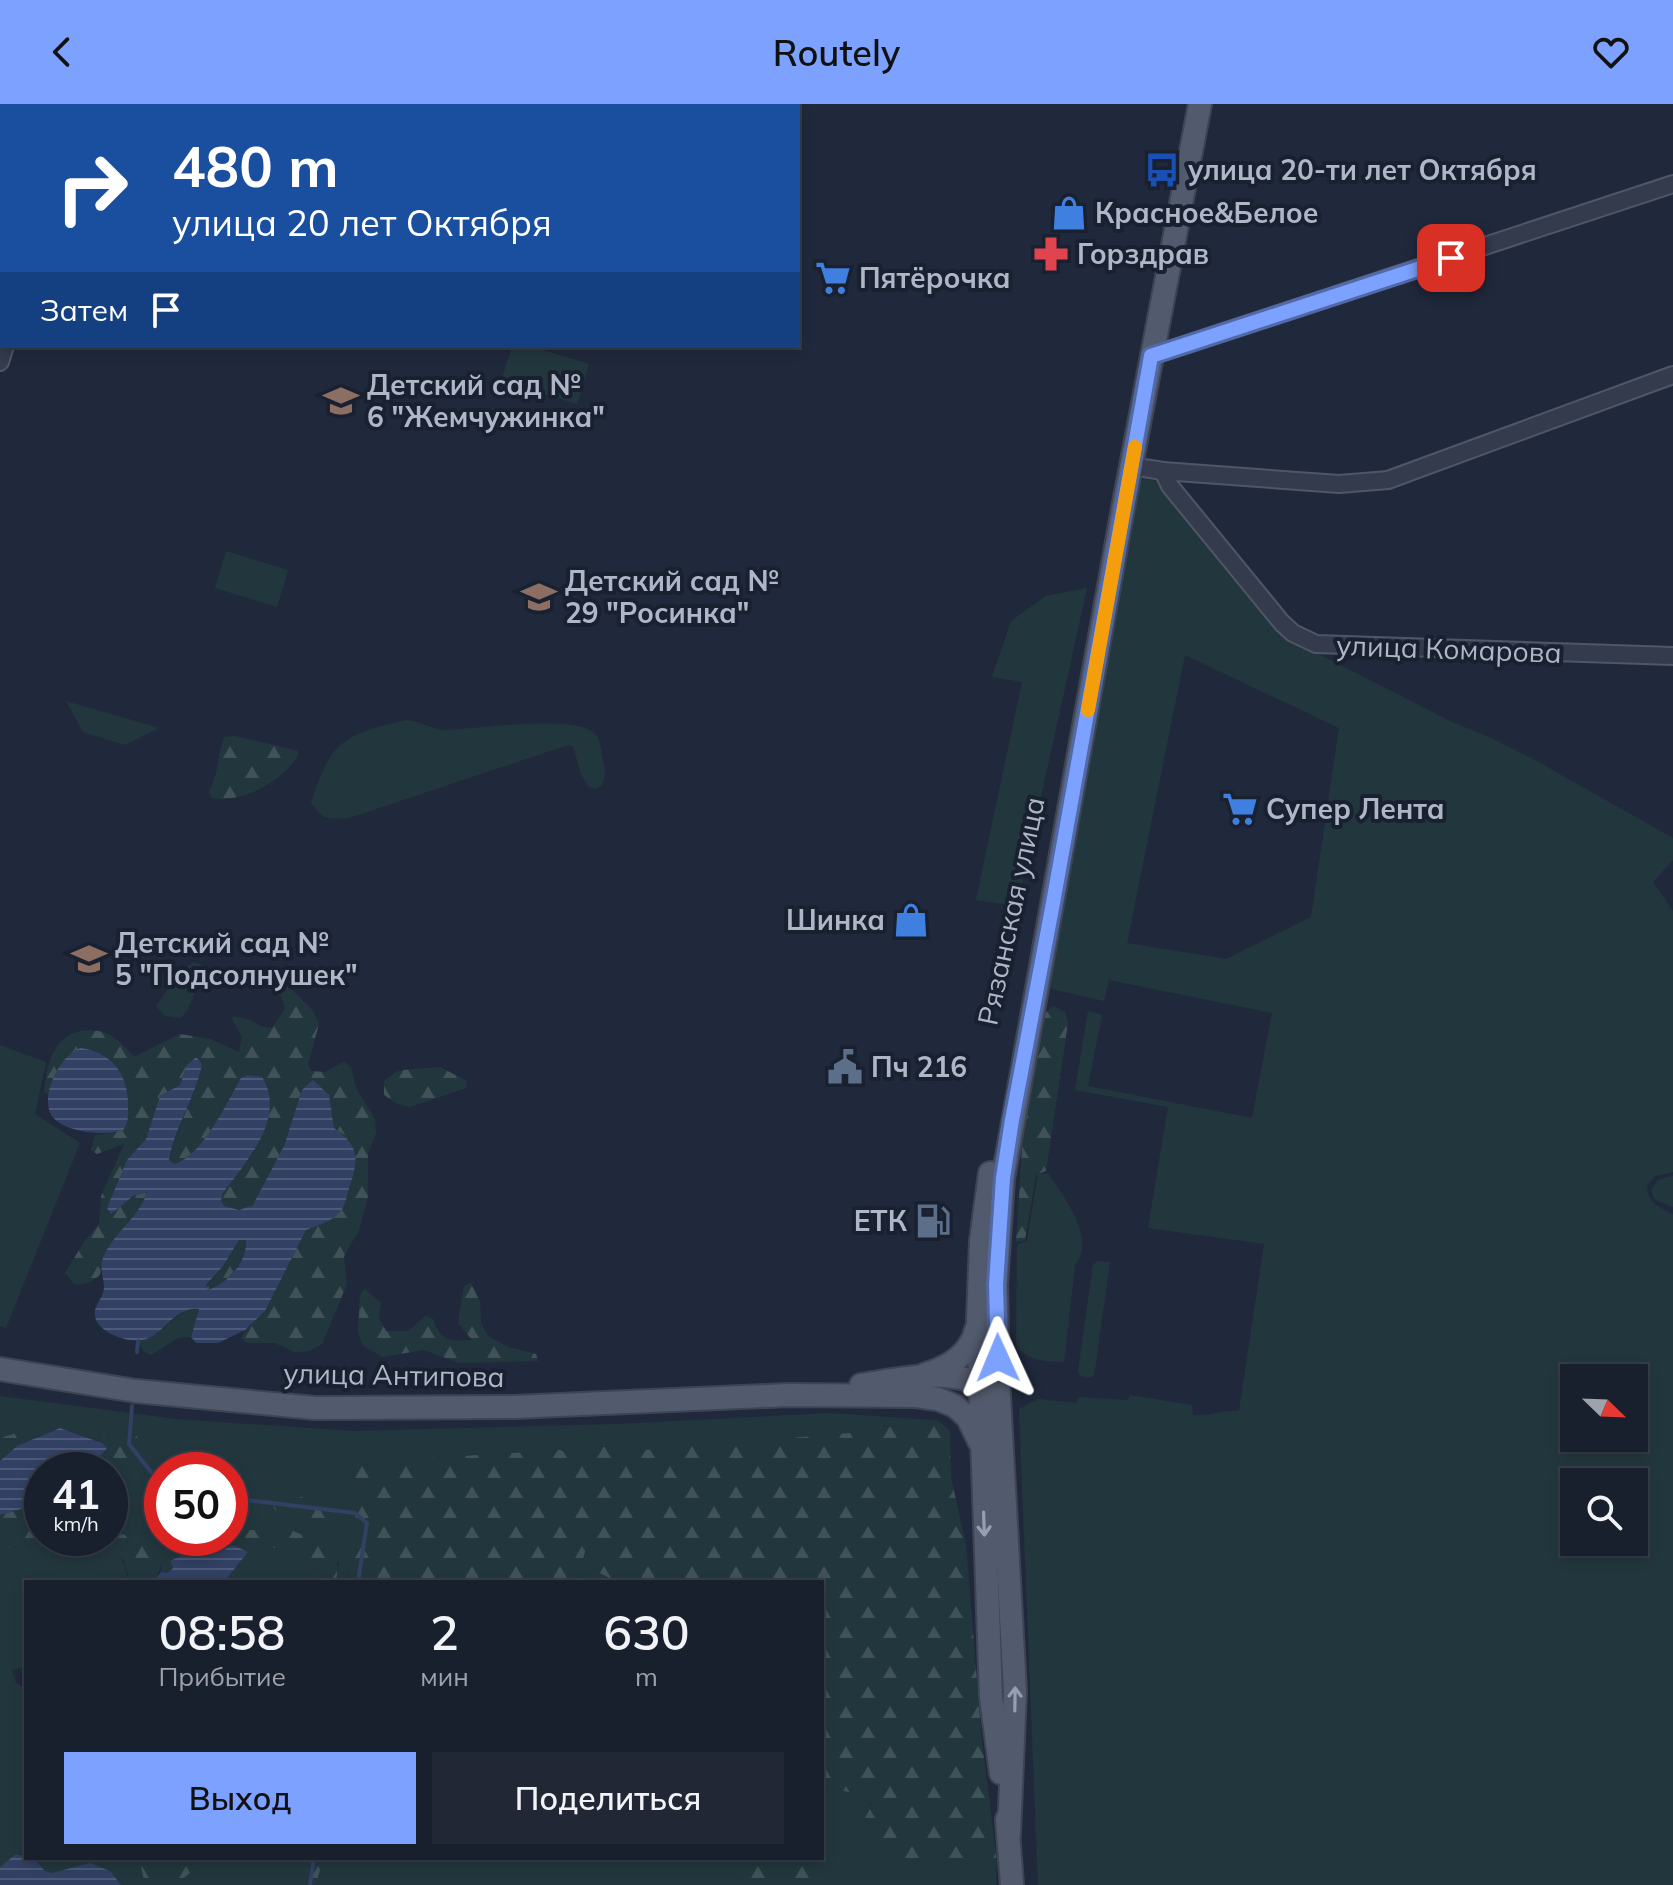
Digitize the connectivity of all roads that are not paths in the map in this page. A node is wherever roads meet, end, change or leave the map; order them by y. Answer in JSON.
{"nodes":[{"id":1,"x":1200,"y":104,"type":"edge"},
{"id":2,"x":1673,"y":184,"type":"edge"},
{"id":3,"x":1151,"y":356,"type":"junction"},
{"id":4,"x":1673,"y":375,"type":"edge"},
{"id":5,"x":1131,"y":466,"type":"junction"},
{"id":6,"x":1163,"y":471,"type":"junction"},
{"id":7,"x":1118,"y":548,"type":"junction"},
{"id":8,"x":1673,"y":656,"type":"edge"},
{"id":9,"x":978,"y":1321,"type":"junction"},
{"id":10,"x":998,"y":1358,"type":"junction"},
{"id":11,"x":0,"y":1369,"type":"edge"},
{"id":12,"x":979,"y":1384,"type":"junction"},
{"id":13,"x":916,"y":1386,"type":"junction"},
{"id":14,"x":992,"y":1447,"type":"junction"},
{"id":15,"x":1012,"y":1885,"type":"edge"}],
"edges":[{"from":1,"to":3,"type":"main road","name":"Рязанская улица"},
{"from":2,"to":3,"type":"street"},
{"from":3,"to":5,"type":"main road","name":"Рязанская улица"},
{"from":4,"to":6,"type":"street"},
{"from":5,"to":6,"type":"street"},
{"from":5,"to":7,"type":"main road","name":"Рязанская улица"},
{"from":6,"to":8,"type":"street","name":"улица Комарова"},
{"from":7,"to":9,"type":"main road","name":"Рязанская улица"},
{"from":7,"to":10,"type":"main road","name":"Рязанская улица"},
{"from":9,"to":12,"type":"main road","name":"Рязанская улица"},
{"from":9,"to":13,"type":"main road"},
{"from":10,"to":12,"type":"main road"},
{"from":10,"to":14,"type":"main road","name":"Рязанская улица"},
{"from":11,"to":13,"type":"main road","name":"улица Антипова"},
{"from":12,"to":13,"type":"main road","name":"улица Антипова"},
{"from":12,"to":14,"type":"main road"},
{"from":13,"to":14,"type":"main road","name":"улица Антипова"},
{"from":14,"to":15,"type":"main road"}]}
